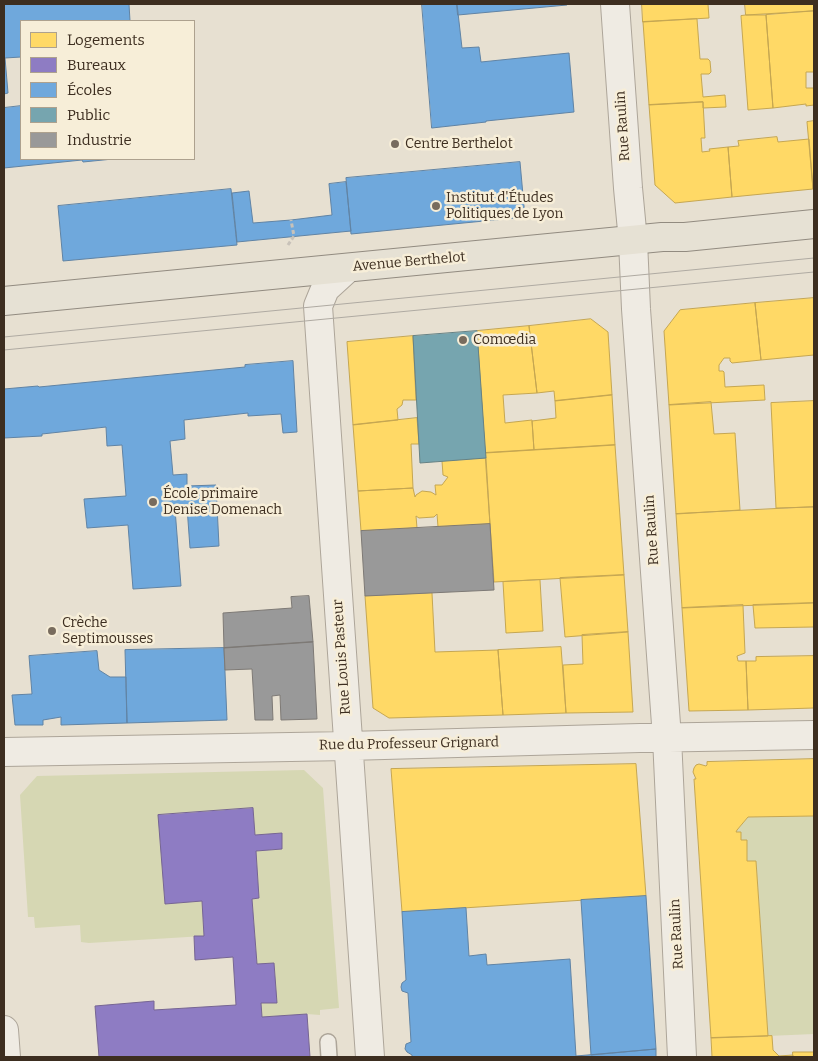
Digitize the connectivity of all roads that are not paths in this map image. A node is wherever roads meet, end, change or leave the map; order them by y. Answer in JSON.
{"nodes":[{"id":1,"x":615,"y":4,"type":"edge"},
{"id":2,"x":814,"y":224,"type":"edge"},
{"id":3,"x":633,"y":241,"type":"junction"},
{"id":4,"x":348,"y":268,"type":"junction"},
{"id":5,"x":4,"y":301,"type":"edge"},
{"id":6,"x":814,"y":735,"type":"edge"},
{"id":7,"x":667,"y":738,"type":"junction"},
{"id":8,"x":348,"y":746,"type":"junction"},
{"id":9,"x":4,"y":752,"type":"edge"},
{"id":10,"x":4,"y":1030,"type":"edge"},
{"id":11,"x":328,"y":1042,"type":"dead end"},
{"id":12,"x":6,"y":1057,"type":"edge"},
{"id":13,"x":329,"y":1057,"type":"edge"},
{"id":14,"x":370,"y":1057,"type":"edge"},
{"id":15,"x":682,"y":1057,"type":"edge"}],
"edges":[{"from":1,"to":3,"type":"street","name":"Rue Raulin"},
{"from":2,"to":3,"type":"main road","name":"Avenue Berthelot"},
{"from":3,"to":4,"type":"main road","name":"Avenue Berthelot"},
{"from":3,"to":7,"type":"street","name":"Rue Raulin"},
{"from":4,"to":5,"type":"main road","name":"Avenue Berthelot"},
{"from":4,"to":8,"type":"street","name":"Rue Louis Pasteur"},
{"from":6,"to":7,"type":"street","name":"Rue du Professeur Grignard"},
{"from":7,"to":8,"type":"street","name":"Rue du Professeur Grignard"},
{"from":7,"to":15,"type":"street","name":"Rue Raulin"},
{"from":8,"to":9,"type":"street","name":"Rue du Professeur Grignard"},
{"from":8,"to":14,"type":"street","name":"Rue Louis Pasteur"},
{"from":10,"to":12,"type":"street"},
{"from":11,"to":13,"type":"lane"}]}
